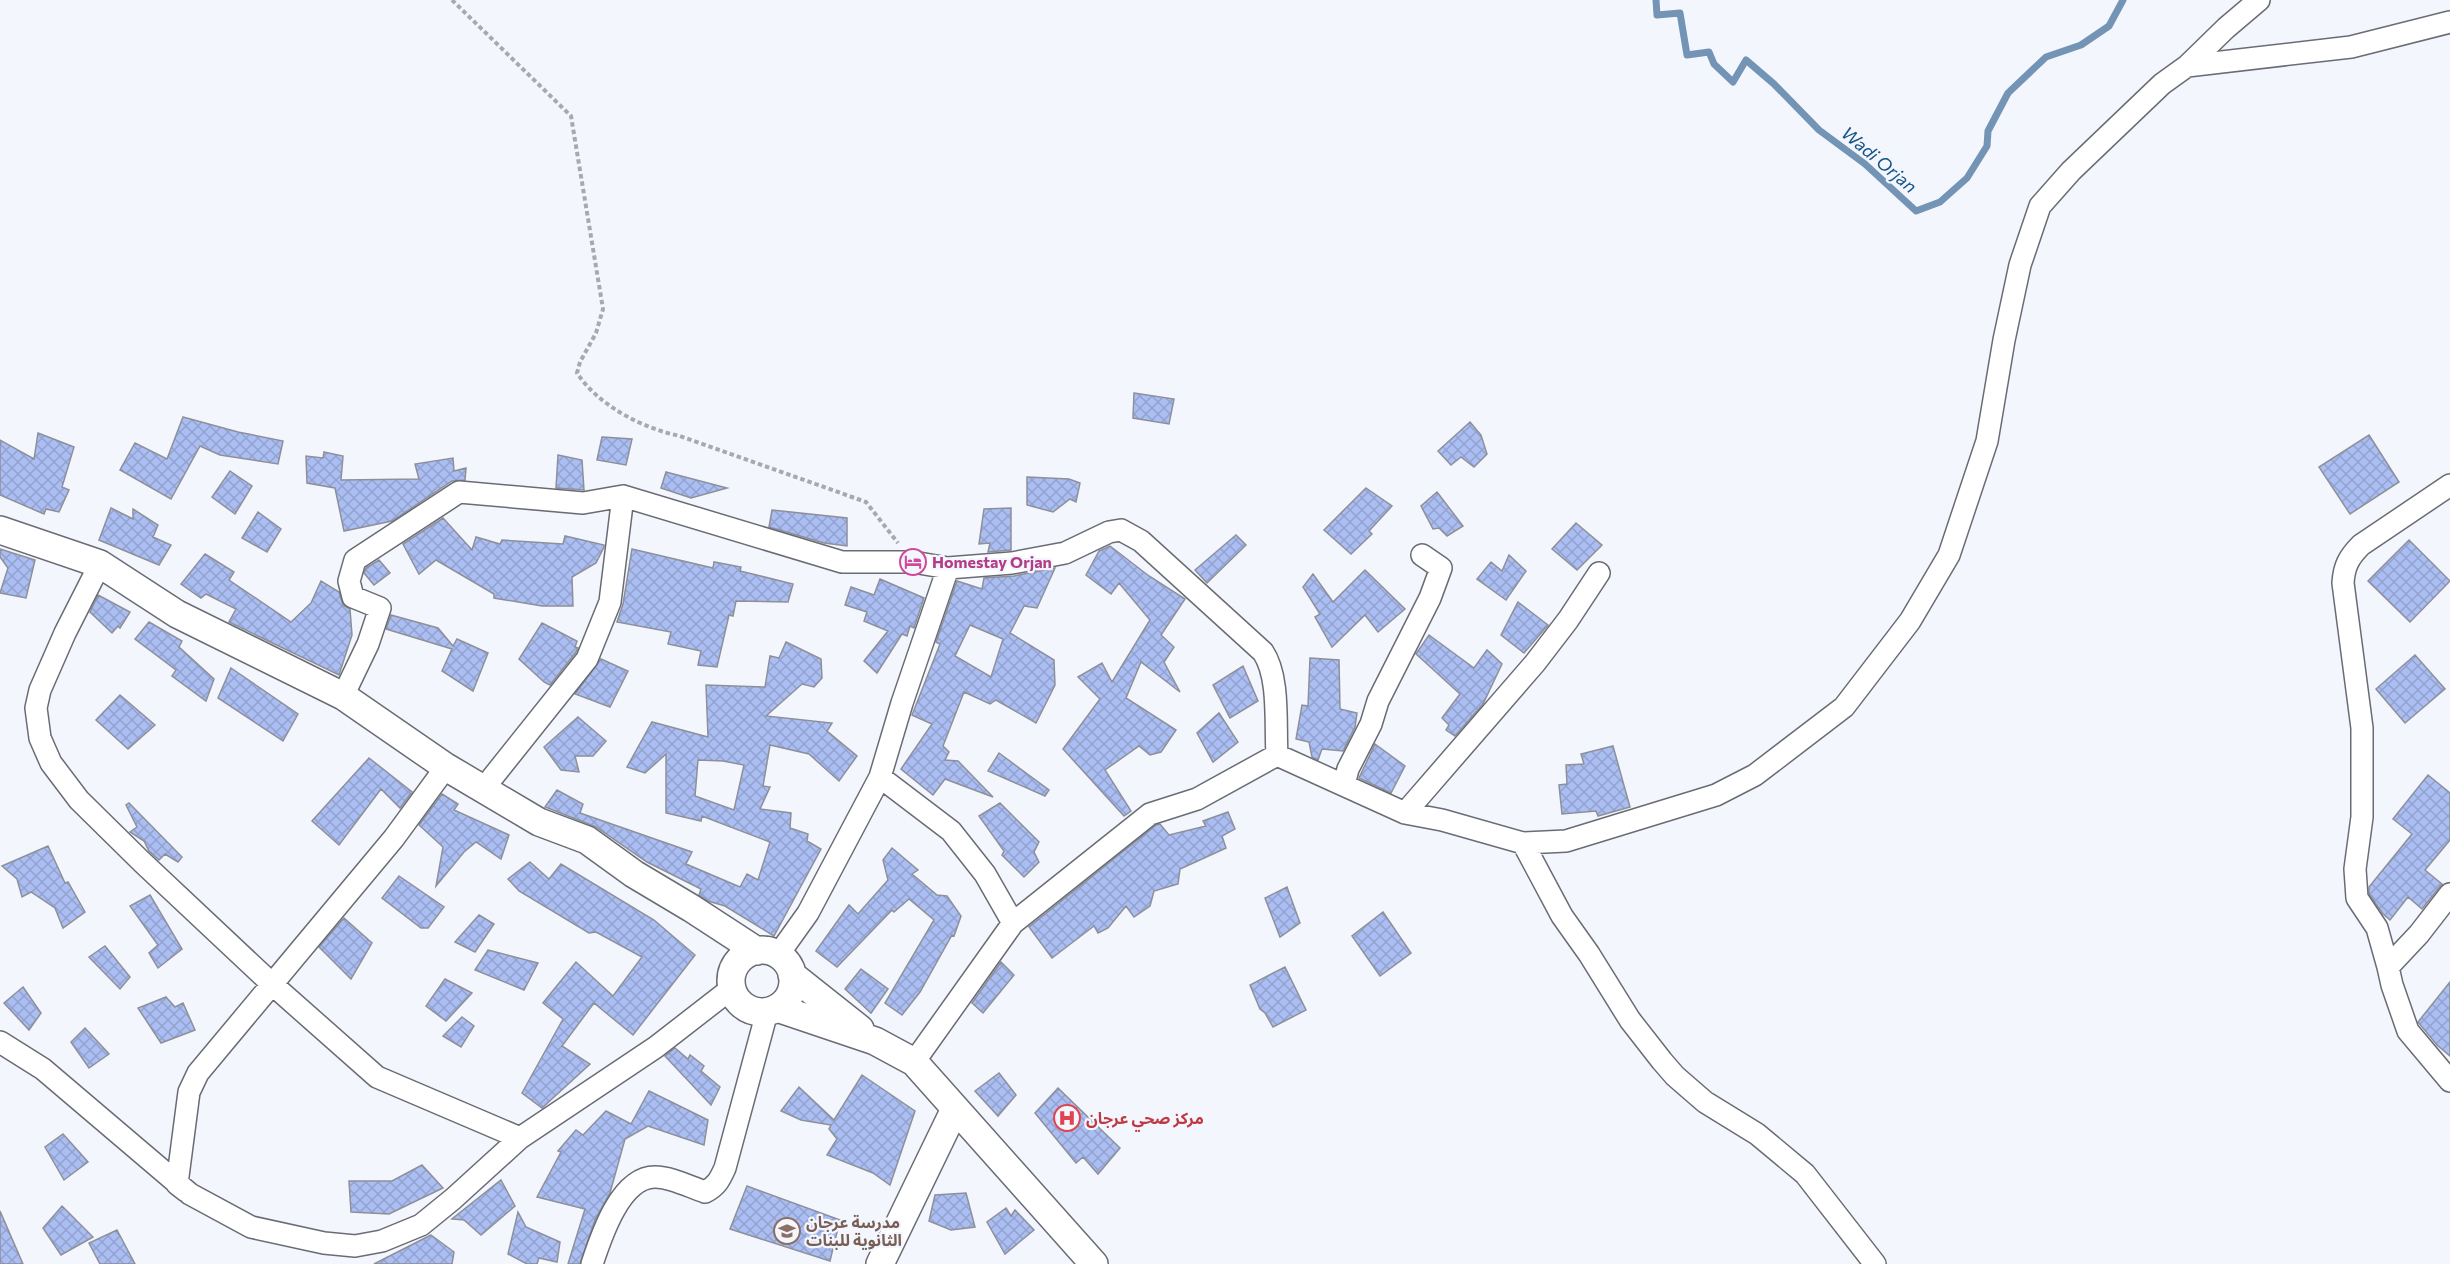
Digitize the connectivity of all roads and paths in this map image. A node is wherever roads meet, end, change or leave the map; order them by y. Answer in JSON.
{"nodes":[{"id":1,"x":452,"y":0,"type":"edge"},
{"id":2,"x":2259,"y":0,"type":"edge"},
{"id":3,"x":2450,"y":22,"type":"edge"},
{"id":4,"x":2187,"y":66,"type":"junction"},
{"id":5,"x":2450,"y":485,"type":"edge"},
{"id":6,"x":623,"y":496,"type":"junction"},
{"id":7,"x":0,"y":530,"type":"edge"},
{"id":8,"x":1422,"y":555,"type":"dead end"},
{"id":9,"x":914,"y":562,"type":"junction"},
{"id":10,"x":100,"y":564,"type":"junction"},
{"id":11,"x":948,"y":568,"type":"junction"},
{"id":12,"x":1599,"y":573,"type":"dead end"},
{"id":13,"x":343,"y":696,"type":"junction"},
{"id":14,"x":1276,"y":755,"type":"junction"},
{"id":15,"x":446,"y":767,"type":"junction"},
{"id":16,"x":880,"y":777,"type":"junction"},
{"id":17,"x":1344,"y":785,"type":"junction"},
{"id":18,"x":484,"y":788,"type":"junction"},
{"id":19,"x":1405,"y":813,"type":"junction"},
{"id":20,"x":1523,"y":843,"type":"junction"},
{"id":21,"x":2450,"y":894,"type":"edge"},
{"id":22,"x":1013,"y":923,"type":"junction"},
{"id":23,"x":776,"y":960,"type":"junction"},
{"id":24,"x":2388,"y":967,"type":"junction"},
{"id":25,"x":273,"y":985,"type":"junction"},
{"id":26,"x":732,"y":988,"type":"junction"},
{"id":27,"x":772,"y":1010,"type":"junction"},
{"id":28,"x":875,"y":1041,"type":"junction"},
{"id":29,"x":0,"y":1042,"type":"edge"},
{"id":30,"x":914,"y":1062,"type":"junction"},
{"id":31,"x":2450,"y":1081,"type":"edge"},
{"id":32,"x":955,"y":1110,"type":"junction"},
{"id":33,"x":520,"y":1138,"type":"junction"},
{"id":34,"x":190,"y":1194,"type":"junction"},
{"id":35,"x":592,"y":1264,"type":"edge"},
{"id":36,"x":880,"y":1264,"type":"edge"},
{"id":37,"x":1094,"y":1264,"type":"edge"},
{"id":38,"x":1875,"y":1264,"type":"edge"}],
"edges":[{"from":1,"to":9,"type":"path"},
{"from":2,"to":4,"type":"street"},
{"from":3,"to":4,"type":"street"},
{"from":4,"to":20,"type":"street"},
{"from":5,"to":24,"type":"street"},
{"from":6,"to":9,"type":"street"},
{"from":6,"to":13,"type":"street"},
{"from":6,"to":18,"type":"street"},
{"from":7,"to":10,"type":"street"},
{"from":8,"to":17,"type":"street"},
{"from":9,"to":11,"type":"street"},
{"from":10,"to":13,"type":"street"},
{"from":10,"to":25,"type":"street"},
{"from":11,"to":14,"type":"street"},
{"from":11,"to":16,"type":"street"},
{"from":12,"to":19,"type":"street"},
{"from":13,"to":15,"type":"street"},
{"from":14,"to":17,"type":"street"},
{"from":14,"to":22,"type":"street"},
{"from":15,"to":18,"type":"street"},
{"from":15,"to":25,"type":"street"},
{"from":16,"to":22,"type":"street"},
{"from":16,"to":23,"type":"street"},
{"from":17,"to":19,"type":"street"},
{"from":18,"to":23,"type":"street"},
{"from":19,"to":20,"type":"street"},
{"from":20,"to":38,"type":"street"},
{"from":21,"to":24,"type":"street"},
{"from":22,"to":30,"type":"street"},
{"from":23,"to":26,"type":"street"},
{"from":23,"to":27,"type":"street"},
{"from":23,"to":28,"type":"street"},
{"from":24,"to":31,"type":"street"},
{"from":25,"to":33,"type":"street"},
{"from":25,"to":34,"type":"street"},
{"from":26,"to":27,"type":"street"},
{"from":26,"to":33,"type":"street"},
{"from":27,"to":28,"type":"street"},
{"from":27,"to":35,"type":"street"},
{"from":28,"to":30,"type":"street"},
{"from":29,"to":34,"type":"street"},
{"from":30,"to":32,"type":"street"},
{"from":32,"to":36,"type":"street"},
{"from":32,"to":37,"type":"street"},
{"from":33,"to":34,"type":"street"}]}
